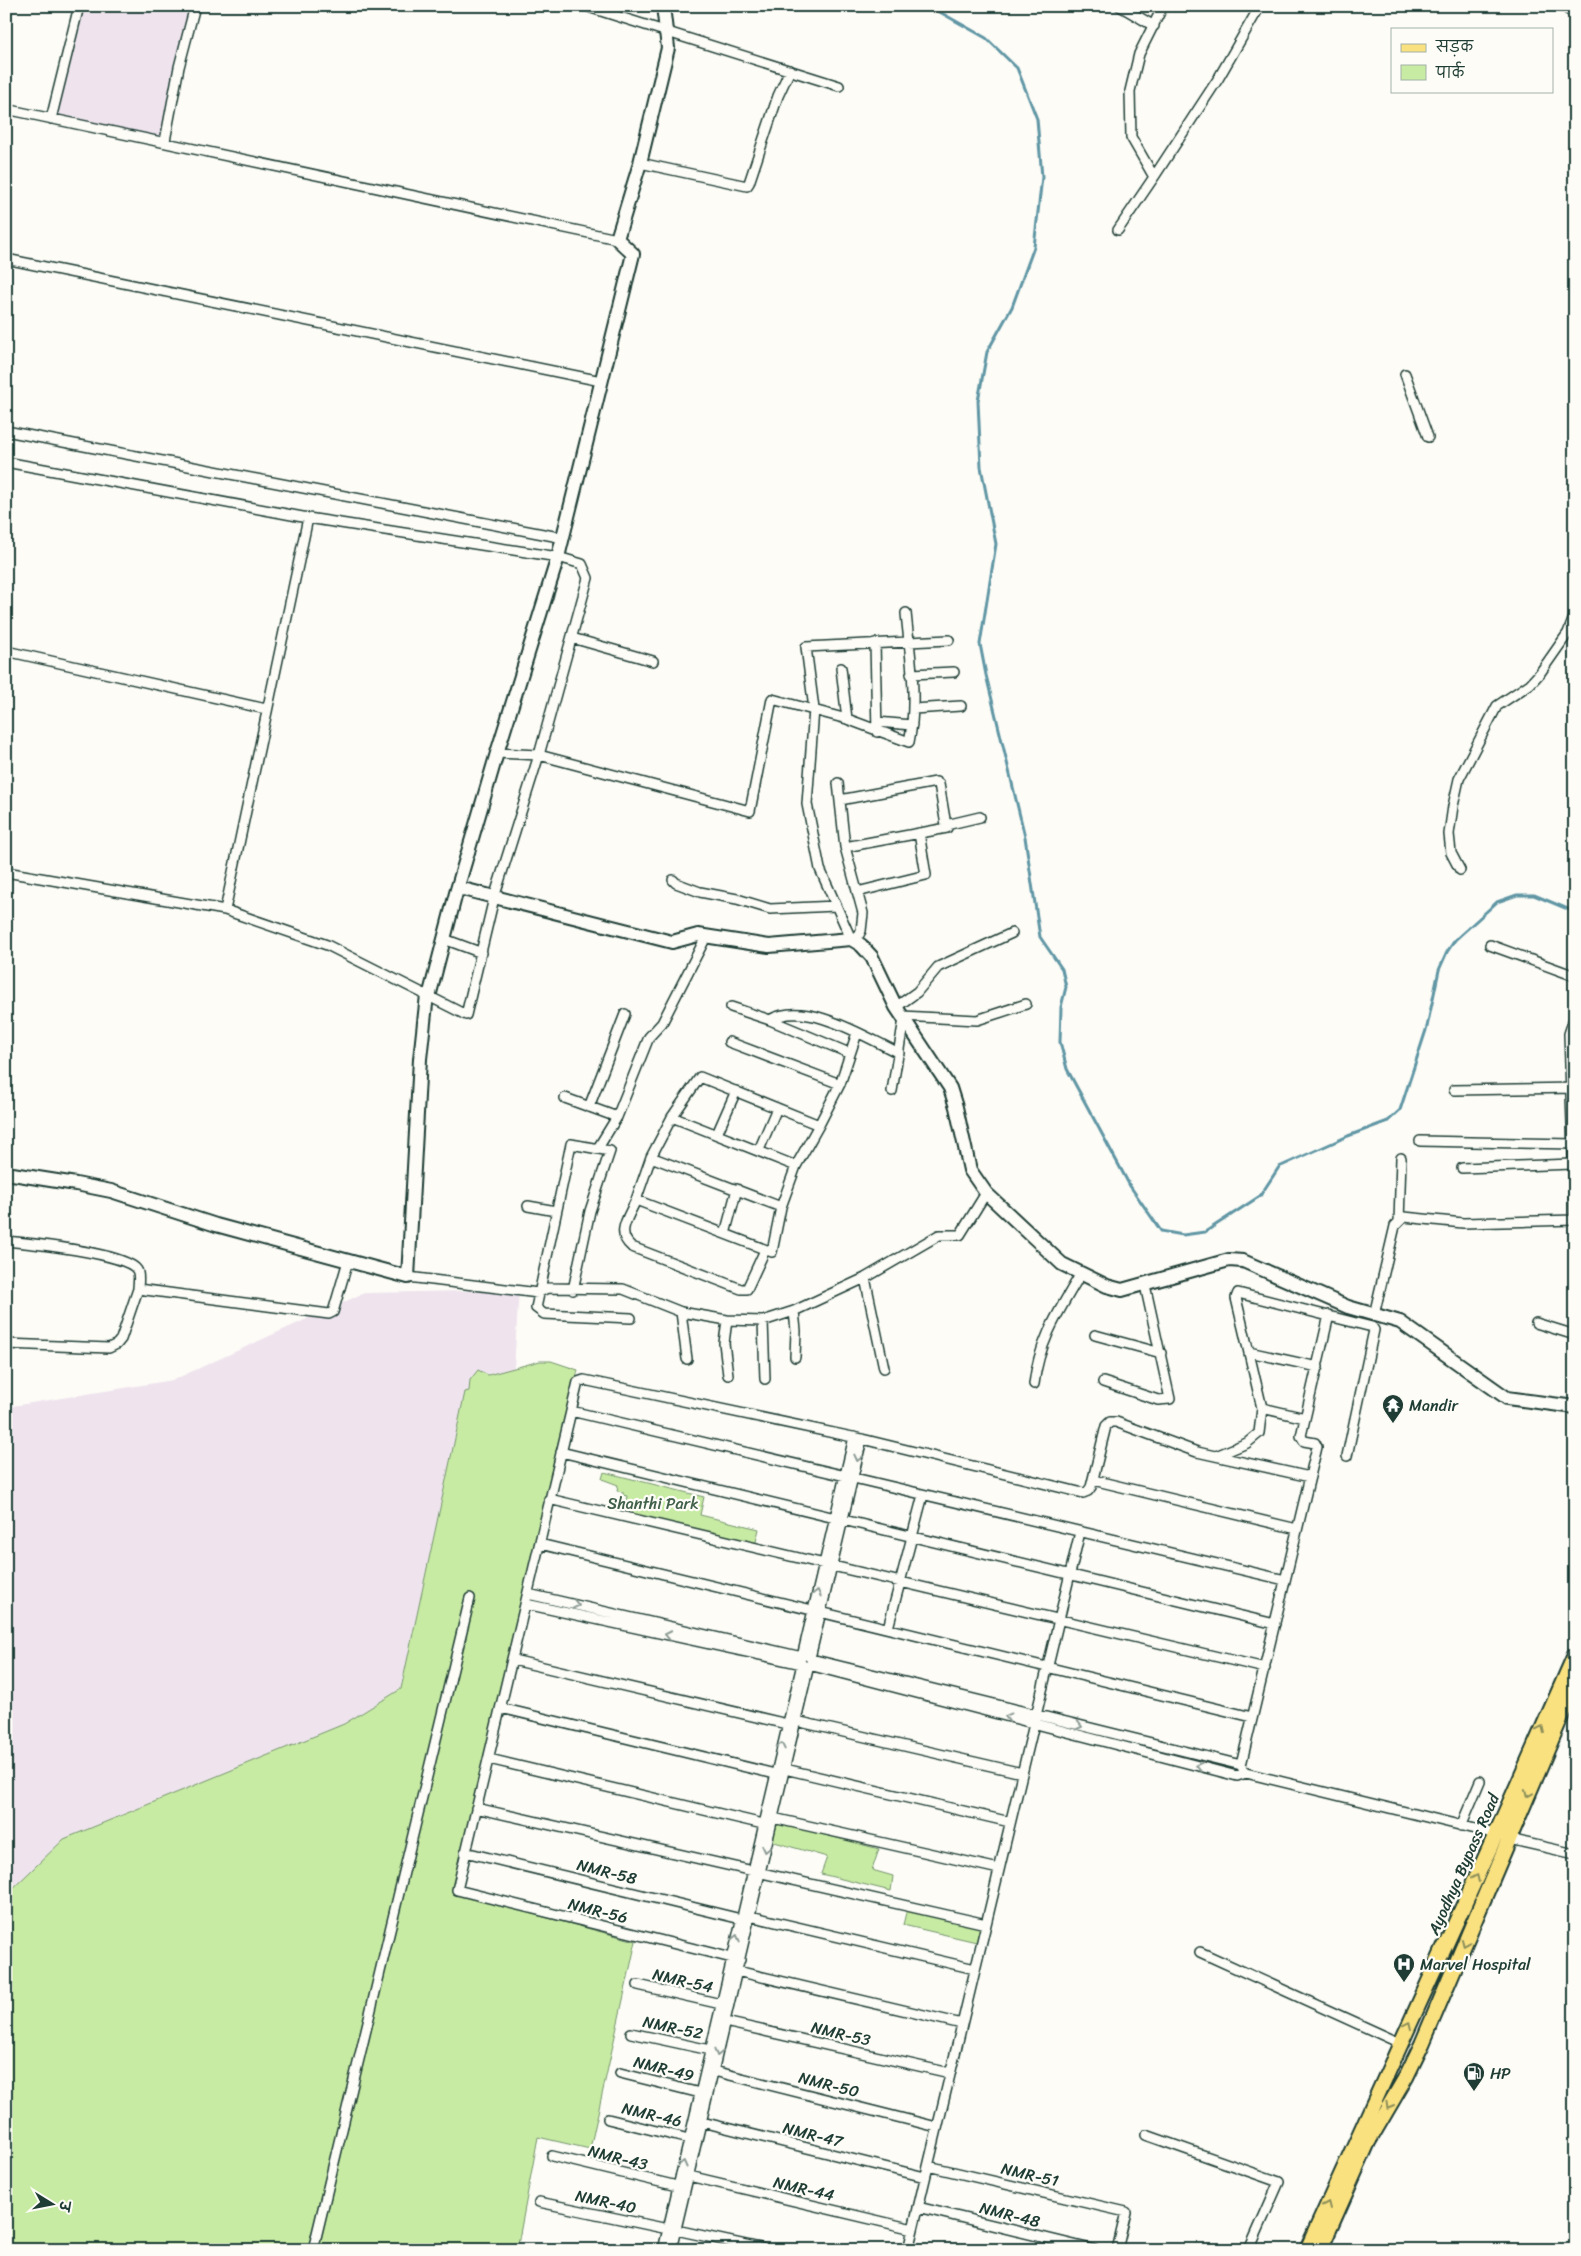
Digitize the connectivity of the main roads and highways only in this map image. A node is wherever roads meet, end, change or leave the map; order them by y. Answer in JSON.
{"nodes":[{"id":1,"x":1575,"y":1656,"type":"edge"},
{"id":2,"x":1575,"y":1684,"type":"edge"},
{"id":3,"x":1503,"y":1837,"type":"junction"},
{"id":4,"x":1400,"y":2043,"type":"junction"},
{"id":5,"x":1418,"y":2051,"type":"junction"},
{"id":6,"x":1389,"y":2069,"type":"junction"},
{"id":7,"x":1406,"y":2077,"type":"junction"},
{"id":8,"x":1307,"y":2250,"type":"edge"},
{"id":9,"x":1320,"y":2250,"type":"edge"}],
"edges":[{"from":3,"to":1,"type":"main road","name":"Ayodhya Bypass Road","one_way":true},
{"from":2,"to":3,"type":"main road","name":"Ayodhya Bypass Road","one_way":true},
{"from":4,"to":3,"type":"main road","name":"Ayodhya Bypass Road","one_way":true},
{"from":3,"to":5,"type":"main road","name":"Ayodhya Bypass Road","one_way":true},
{"from":4,"to":5,"type":"main road"},
{"from":4,"to":6,"type":"main road","name":"Ayodhya Bypass Road"},
{"from":5,"to":7,"type":"main road","name":"Ayodhya Bypass Road"},
{"from":6,"to":7,"type":"main road"},
{"from":8,"to":6,"type":"main road","name":"Ayodhya Bypass Road","one_way":true},
{"from":7,"to":9,"type":"main road","name":"Ayodhya Bypass Road","one_way":true}]}
